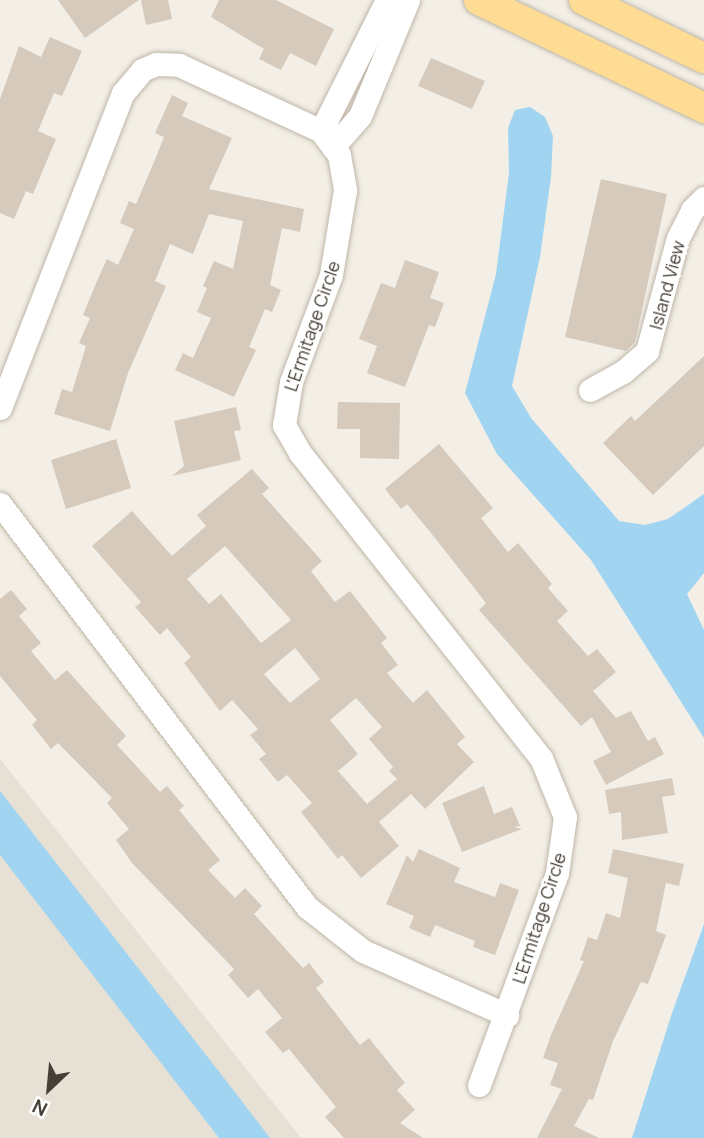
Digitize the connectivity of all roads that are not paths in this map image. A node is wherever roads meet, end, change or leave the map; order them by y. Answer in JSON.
{"nodes":[{"id":1,"x":387,"y":0,"type":"edge"},
{"id":2,"x":408,"y":0,"type":"edge"},
{"id":3,"x":479,"y":0,"type":"edge"},
{"id":4,"x":584,"y":0,"type":"edge"},
{"id":5,"x":704,"y":58,"type":"edge"},
{"id":6,"x":704,"y":108,"type":"edge"},
{"id":7,"x":327,"y":139,"type":"junction"},
{"id":8,"x":704,"y":198,"type":"edge"},
{"id":9,"x":590,"y":390,"type":"dead end"},
{"id":10,"x":0,"y":408,"type":"edge"},
{"id":11,"x":0,"y":504,"type":"edge"},
{"id":12,"x":507,"y":1015,"type":"junction"},
{"id":13,"x":480,"y":1086,"type":"dead end"}],
"edges":[{"from":1,"to":7,"type":"street"},
{"from":2,"to":7,"type":"street"},
{"from":3,"to":6,"type":"main road"},
{"from":4,"to":5,"type":"main road"},
{"from":7,"to":10,"type":"street"},
{"from":7,"to":12,"type":"street","name":"L'Ermitage Circle"},
{"from":8,"to":9,"type":"street","name":"Island View"},
{"from":11,"to":12,"type":"street"},
{"from":12,"to":13,"type":"street","name":"L'Ermitage Circle"}]}
